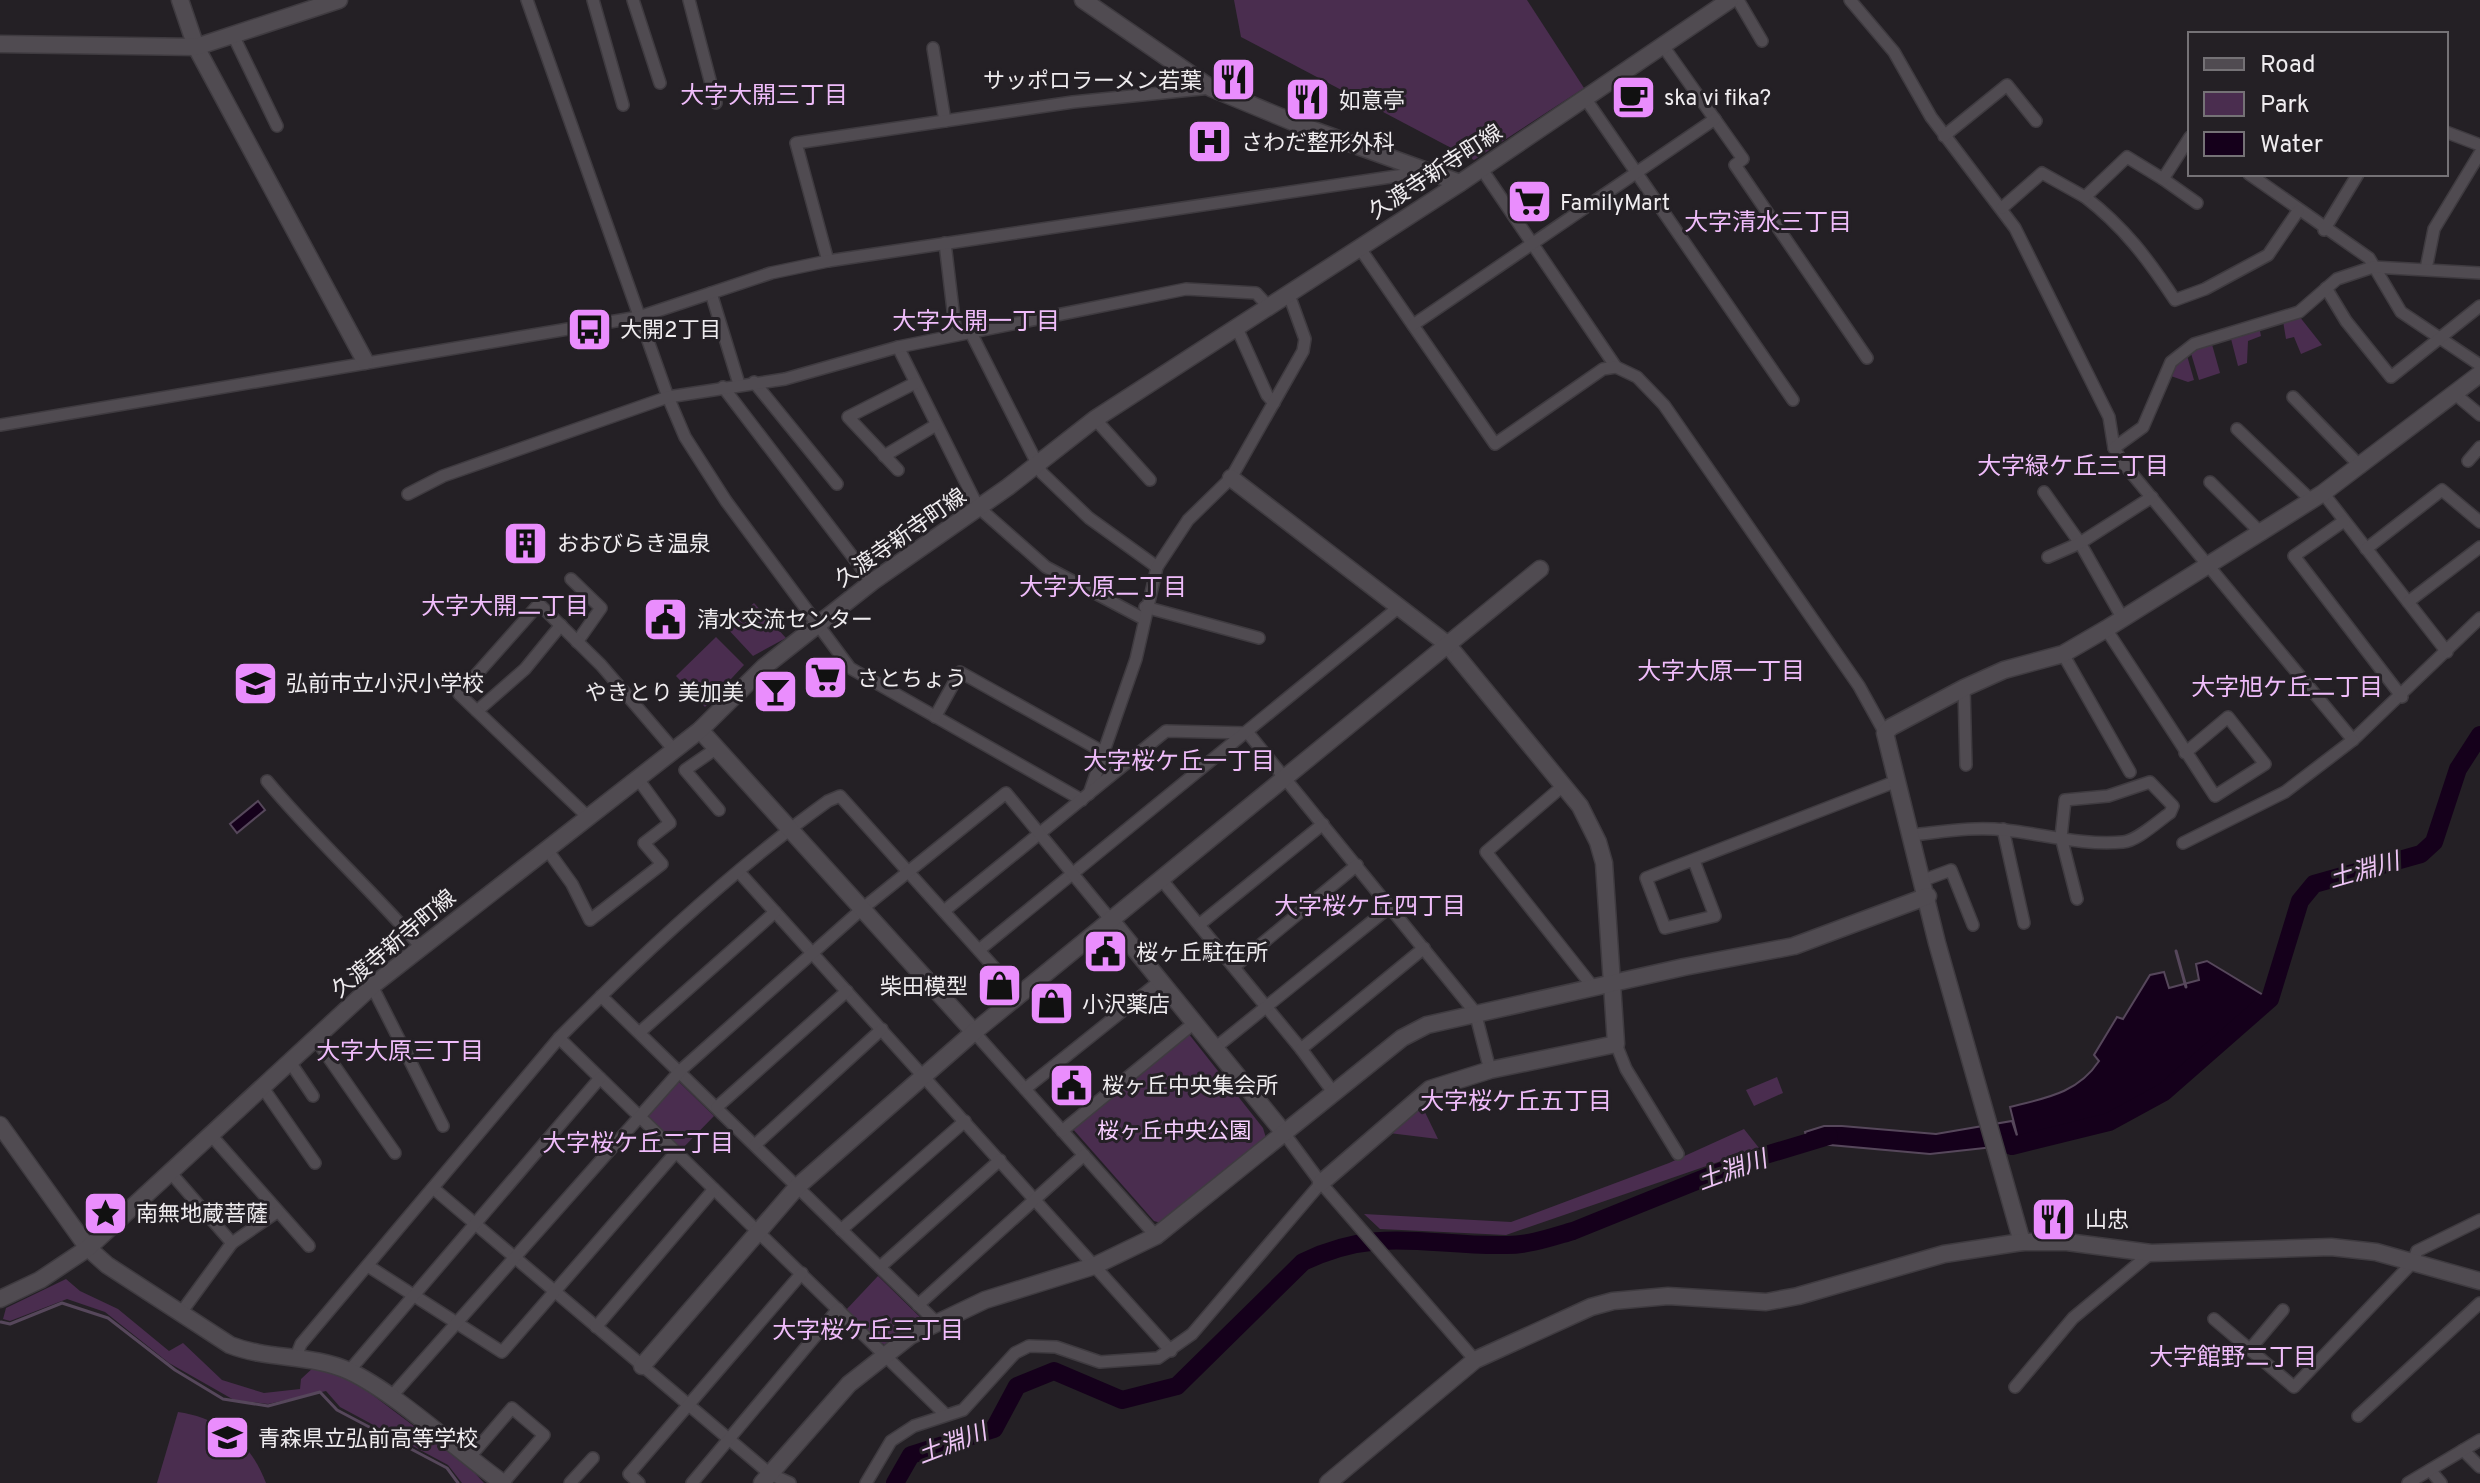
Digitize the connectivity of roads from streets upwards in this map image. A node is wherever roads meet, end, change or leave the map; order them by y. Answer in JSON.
{"nodes":[{"id":1,"x":180,"y":0,"type":"edge"},
{"id":2,"x":339,"y":0,"type":"edge"},
{"id":3,"x":527,"y":0,"type":"edge"},
{"id":4,"x":593,"y":0,"type":"edge"},
{"id":5,"x":633,"y":0,"type":"edge"},
{"id":6,"x":689,"y":0,"type":"edge"},
{"id":7,"x":1083,"y":0,"type":"edge"},
{"id":8,"x":1730,"y":0,"type":"edge"},
{"id":9,"x":1738,"y":0,"type":"edge"},
{"id":10,"x":1850,"y":0,"type":"edge"},
{"id":11,"x":233,"y":35,"type":"junction"},
{"id":12,"x":1762,"y":41,"type":"dead end"},
{"id":13,"x":0,"y":44,"type":"edge"},
{"id":14,"x":1663,"y":46,"type":"junction"},
{"id":15,"x":196,"y":47,"type":"junction"},
{"id":16,"x":933,"y":48,"type":"dead end"},
{"id":17,"x":660,"y":83,"type":"dead end"},
{"id":18,"x":1211,"y":88,"type":"junction"},
{"id":19,"x":1585,"y":98,"type":"junction"},
{"id":20,"x":716,"y":103,"type":"dead end"},
{"id":21,"x":623,"y":105,"type":"dead end"},
{"id":22,"x":1715,"y":119,"type":"junction"},
{"id":23,"x":945,"y":121,"type":"junction"},
{"id":24,"x":2036,"y":121,"type":"dead end"},
{"id":25,"x":277,"y":126,"type":"dead end"},
{"id":26,"x":2448,"y":133,"type":"edge"},
{"id":27,"x":1944,"y":136,"type":"junction"},
{"id":28,"x":2188,"y":140,"type":"edge"},
{"id":29,"x":2480,"y":145,"type":"edge"},
{"id":30,"x":2480,"y":153,"type":"edge"},
{"id":31,"x":1481,"y":168,"type":"junction"},
{"id":32,"x":1428,"y":171,"type":"junction"},
{"id":33,"x":1636,"y":172,"type":"junction"},
{"id":34,"x":2252,"y":176,"type":"edge"},
{"id":35,"x":2357,"y":176,"type":"edge"},
{"id":36,"x":2163,"y":179,"type":"junction"},
{"id":37,"x":1460,"y":183,"type":"junction"},
{"id":38,"x":2085,"y":197,"type":"junction"},
{"id":39,"x":2197,"y":203,"type":"dead end"},
{"id":40,"x":2002,"y":208,"type":"junction"},
{"id":41,"x":2298,"y":211,"type":"junction"},
{"id":42,"x":2324,"y":230,"type":"junction"},
{"id":43,"x":945,"y":243,"type":"junction"},
{"id":44,"x":1532,"y":243,"type":"junction"},
{"id":45,"x":1359,"y":247,"type":"junction"},
{"id":46,"x":828,"y":261,"type":"junction"},
{"id":47,"x":2373,"y":267,"type":"junction"},
{"id":48,"x":2426,"y":269,"type":"junction"},
{"id":49,"x":2480,"y":273,"type":"edge"},
{"id":50,"x":2326,"y":288,"type":"junction"},
{"id":51,"x":1288,"y":292,"type":"junction"},
{"id":52,"x":711,"y":293,"type":"junction"},
{"id":53,"x":1268,"y":306,"type":"junction"},
{"id":54,"x":2480,"y":306,"type":"edge"},
{"id":55,"x":639,"y":317,"type":"junction"},
{"id":56,"x":1413,"y":325,"type":"junction"},
{"id":57,"x":1236,"y":326,"type":"junction"},
{"id":58,"x":970,"y":331,"type":"junction"},
{"id":59,"x":956,"y":335,"type":"junction"},
{"id":60,"x":2441,"y":339,"type":"junction"},
{"id":61,"x":898,"y":347,"type":"junction"},
{"id":62,"x":1867,"y":358,"type":"dead end"},
{"id":63,"x":365,"y":361,"type":"junction"},
{"id":64,"x":2480,"y":365,"type":"edge"},
{"id":65,"x":1616,"y":367,"type":"junction"},
{"id":66,"x":2480,"y":374,"type":"edge"},
{"id":67,"x":754,"y":382,"type":"junction"},
{"id":68,"x":915,"y":383,"type":"junction"},
{"id":69,"x":739,"y":384,"type":"junction"},
{"id":70,"x":723,"y":387,"type":"junction"},
{"id":71,"x":2455,"y":394,"type":"junction"},
{"id":72,"x":668,"y":397,"type":"junction"},
{"id":73,"x":2293,"y":397,"type":"dead end"},
{"id":74,"x":1793,"y":400,"type":"dead end"},
{"id":75,"x":1274,"y":403,"type":"junction"},
{"id":76,"x":2480,"y":415,"type":"edge"},
{"id":77,"x":1095,"y":419,"type":"junction"},
{"id":78,"x":0,"y":425,"type":"edge"},
{"id":79,"x":936,"y":425,"type":"junction"},
{"id":80,"x":2237,"y":429,"type":"dead end"},
{"id":81,"x":2480,"y":447,"type":"edge"},
{"id":82,"x":2114,"y":448,"type":"junction"},
{"id":83,"x":884,"y":456,"type":"junction"},
{"id":84,"x":2468,"y":461,"type":"dead end"},
{"id":85,"x":1037,"y":464,"type":"junction"},
{"id":86,"x":2361,"y":467,"type":"junction"},
{"id":87,"x":898,"y":470,"type":"dead end"},
{"id":88,"x":1231,"y":478,"type":"junction"},
{"id":89,"x":1150,"y":480,"type":"dead end"},
{"id":90,"x":2210,"y":482,"type":"dead end"},
{"id":91,"x":837,"y":484,"type":"dead end"},
{"id":92,"x":2044,"y":492,"type":"dead end"},
{"id":93,"x":408,"y":494,"type":"dead end"},
{"id":94,"x":2317,"y":496,"type":"junction"},
{"id":95,"x":2152,"y":497,"type":"junction"},
{"id":96,"x":978,"y":507,"type":"junction"},
{"id":97,"x":2344,"y":521,"type":"junction"},
{"id":98,"x":2480,"y":522,"type":"edge"},
{"id":99,"x":2262,"y":534,"type":"junction"},
{"id":100,"x":2080,"y":543,"type":"junction"},
{"id":101,"x":2480,"y":547,"type":"edge"},
{"id":102,"x":2366,"y":549,"type":"junction"},
{"id":103,"x":2048,"y":557,"type":"dead end"},
{"id":104,"x":1157,"y":567,"type":"junction"},
{"id":105,"x":2208,"y":567,"type":"junction"},
{"id":106,"x":1540,"y":569,"type":"dead end"},
{"id":107,"x":571,"y":579,"type":"dead end"},
{"id":108,"x":872,"y":582,"type":"junction"},
{"id":109,"x":2408,"y":602,"type":"junction"},
{"id":110,"x":1399,"y":607,"type":"junction"},
{"id":111,"x":1144,"y":613,"type":"junction"},
{"id":112,"x":2480,"y":618,"type":"edge"},
{"id":113,"x":2123,"y":619,"type":"junction"},
{"id":114,"x":561,"y":625,"type":"junction"},
{"id":115,"x":815,"y":625,"type":"junction"},
{"id":116,"x":2106,"y":629,"type":"junction"},
{"id":117,"x":1259,"y":638,"type":"dead end"},
{"id":118,"x":577,"y":642,"type":"junction"},
{"id":119,"x":1447,"y":644,"type":"junction"},
{"id":120,"x":2447,"y":652,"type":"junction"},
{"id":121,"x":2063,"y":654,"type":"junction"},
{"id":122,"x":1964,"y":688,"type":"junction"},
{"id":123,"x":2402,"y":697,"type":"junction"},
{"id":124,"x":477,"y":711,"type":"junction"},
{"id":125,"x":935,"y":717,"type":"junction"},
{"id":126,"x":700,"y":730,"type":"junction"},
{"id":127,"x":1248,"y":733,"type":"junction"},
{"id":128,"x":1885,"y":733,"type":"junction"},
{"id":129,"x":2353,"y":740,"type":"junction"},
{"id":130,"x":717,"y":748,"type":"junction"},
{"id":131,"x":674,"y":750,"type":"junction"},
{"id":132,"x":1105,"y":753,"type":"junction"},
{"id":133,"x":2185,"y":753,"type":"junction"},
{"id":134,"x":1966,"y":765,"type":"dead end"},
{"id":135,"x":2130,"y":772,"type":"dead end"},
{"id":136,"x":1285,"y":777,"type":"junction"},
{"id":137,"x":638,"y":779,"type":"junction"},
{"id":138,"x":267,"y":781,"type":"dead end"},
{"id":139,"x":1897,"y":781,"type":"junction"},
{"id":140,"x":1564,"y":785,"type":"junction"},
{"id":141,"x":1086,"y":797,"type":"junction"},
{"id":142,"x":719,"y":810,"type":"dead end"},
{"id":143,"x":587,"y":816,"type":"junction"},
{"id":144,"x":1323,"y":824,"type":"junction"},
{"id":145,"x":790,"y":828,"type":"junction"},
{"id":146,"x":2003,"y":829,"type":"junction"},
{"id":147,"x":1040,"y":834,"type":"junction"},
{"id":148,"x":1912,"y":835,"type":"junction"},
{"id":149,"x":2061,"y":837,"type":"junction"},
{"id":150,"x":2183,"y":843,"type":"dead end"},
{"id":151,"x":546,"y":848,"type":"junction"},
{"id":152,"x":1694,"y":861,"type":"junction"},
{"id":153,"x":1357,"y":865,"type":"junction"},
{"id":154,"x":910,"y":871,"type":"junction"},
{"id":155,"x":739,"y":872,"type":"junction"},
{"id":156,"x":1073,"y":874,"type":"junction"},
{"id":157,"x":1161,"y":879,"type":"junction"},
{"id":158,"x":1926,"y":888,"type":"junction"},
{"id":159,"x":2077,"y":899,"type":"dead end"},
{"id":160,"x":1391,"y":906,"type":"junction"},
{"id":161,"x":862,"y":909,"type":"junction"},
{"id":162,"x":944,"y":911,"type":"junction"},
{"id":163,"x":775,"y":912,"type":"junction"},
{"id":164,"x":1110,"y":919,"type":"junction"},
{"id":165,"x":2024,"y":923,"type":"dead end"},
{"id":166,"x":1200,"y":924,"type":"junction"},
{"id":167,"x":1973,"y":925,"type":"dead end"},
{"id":168,"x":420,"y":946,"type":"junction"},
{"id":169,"x":1424,"y":948,"type":"junction"},
{"id":170,"x":979,"y":950,"type":"junction"},
{"id":171,"x":812,"y":952,"type":"junction"},
{"id":172,"x":1235,"y":966,"type":"junction"},
{"id":173,"x":1160,"y":981,"type":"junction"},
{"id":174,"x":1601,"y":985,"type":"junction"},
{"id":175,"x":372,"y":986,"type":"junction"},
{"id":176,"x":847,"y":991,"type":"junction"},
{"id":177,"x":1019,"y":995,"type":"junction"},
{"id":178,"x":601,"y":996,"type":"junction"},
{"id":179,"x":1268,"y":1007,"type":"junction"},
{"id":180,"x":1475,"y":1012,"type":"junction"},
{"id":181,"x":1194,"y":1023,"type":"junction"},
{"id":182,"x":882,"y":1029,"type":"junction"},
{"id":183,"x":640,"y":1032,"type":"junction"},
{"id":184,"x":974,"y":1032,"type":"junction"},
{"id":185,"x":315,"y":1038,"type":"junction"},
{"id":186,"x":559,"y":1038,"type":"junction"},
{"id":187,"x":1616,"y":1044,"type":"junction"},
{"id":188,"x":1215,"y":1048,"type":"junction"},
{"id":189,"x":1301,"y":1049,"type":"junction"},
{"id":190,"x":290,"y":1062,"type":"junction"},
{"id":191,"x":681,"y":1070,"type":"junction"},
{"id":192,"x":1490,"y":1070,"type":"junction"},
{"id":193,"x":924,"y":1076,"type":"junction"},
{"id":194,"x":600,"y":1078,"type":"junction"},
{"id":195,"x":263,"y":1088,"type":"junction"},
{"id":196,"x":1025,"y":1089,"type":"junction"},
{"id":197,"x":1333,"y":1092,"type":"junction"},
{"id":198,"x":313,"y":1096,"type":"dead end"},
{"id":199,"x":717,"y":1107,"type":"junction"},
{"id":200,"x":638,"y":1114,"type":"junction"},
{"id":201,"x":965,"y":1121,"type":"junction"},
{"id":202,"x":0,"y":1125,"type":"edge"},
{"id":203,"x":443,"y":1126,"type":"dead end"},
{"id":204,"x":1062,"y":1131,"type":"junction"},
{"id":205,"x":1284,"y":1133,"type":"junction"},
{"id":206,"x":210,"y":1134,"type":"junction"},
{"id":207,"x":755,"y":1145,"type":"junction"},
{"id":208,"x":676,"y":1152,"type":"junction"},
{"id":209,"x":395,"y":1153,"type":"dead end"},
{"id":210,"x":1678,"y":1154,"type":"dead end"},
{"id":211,"x":1084,"y":1155,"type":"junction"},
{"id":212,"x":1000,"y":1160,"type":"junction"},
{"id":213,"x":315,"y":1163,"type":"dead end"},
{"id":214,"x":170,"y":1172,"type":"junction"},
{"id":215,"x":1321,"y":1183,"type":"junction"},
{"id":216,"x":797,"y":1187,"type":"junction"},
{"id":217,"x":433,"y":1188,"type":"junction"},
{"id":218,"x":714,"y":1189,"type":"junction"},
{"id":219,"x":1035,"y":1199,"type":"junction"},
{"id":220,"x":277,"y":1212,"type":"junction"},
{"id":221,"x":2480,"y":1220,"type":"edge"},
{"id":222,"x":474,"y":1224,"type":"junction"},
{"id":223,"x":757,"y":1230,"type":"junction"},
{"id":224,"x":841,"y":1230,"type":"junction"},
{"id":225,"x":1156,"y":1236,"type":"junction"},
{"id":226,"x":2022,"y":1242,"type":"junction"},
{"id":227,"x":232,"y":1243,"type":"junction"},
{"id":228,"x":309,"y":1246,"type":"dead end"},
{"id":229,"x":88,"y":1248,"type":"junction"},
{"id":230,"x":2151,"y":1253,"type":"junction"},
{"id":231,"x":515,"y":1259,"type":"junction"},
{"id":232,"x":2413,"y":1262,"type":"junction"},
{"id":233,"x":368,"y":1266,"type":"junction"},
{"id":234,"x":1094,"y":1266,"type":"junction"},
{"id":235,"x":880,"y":1267,"type":"junction"},
{"id":236,"x":802,"y":1273,"type":"junction"},
{"id":237,"x":2480,"y":1281,"type":"edge"},
{"id":238,"x":555,"y":1293,"type":"junction"},
{"id":239,"x":413,"y":1294,"type":"junction"},
{"id":240,"x":0,"y":1299,"type":"edge"},
{"id":241,"x":2480,"y":1303,"type":"edge"},
{"id":242,"x":918,"y":1305,"type":"junction"},
{"id":243,"x":838,"y":1309,"type":"junction"},
{"id":244,"x":2283,"y":1310,"type":"dead end"},
{"id":245,"x":180,"y":1314,"type":"junction"},
{"id":246,"x":2214,"y":1319,"type":"dead end"},
{"id":247,"x":936,"y":1322,"type":"junction"},
{"id":248,"x":458,"y":1323,"type":"junction"},
{"id":249,"x":596,"y":1327,"type":"junction"},
{"id":250,"x":2251,"y":1348,"type":"junction"},
{"id":251,"x":1171,"y":1351,"type":"junction"},
{"id":252,"x":885,"y":1355,"type":"junction"},
{"id":253,"x":295,"y":1359,"type":"junction"},
{"id":254,"x":1475,"y":1360,"type":"junction"},
{"id":255,"x":642,"y":1366,"type":"junction"},
{"id":256,"x":349,"y":1371,"type":"junction"},
{"id":257,"x":2015,"y":1387,"type":"dead end"},
{"id":258,"x":390,"y":1398,"type":"junction"},
{"id":259,"x":688,"y":1405,"type":"junction"},
{"id":260,"x":946,"y":1415,"type":"junction"},
{"id":261,"x":2358,"y":1416,"type":"dead end"},
{"id":262,"x":729,"y":1439,"type":"junction"},
{"id":263,"x":2480,"y":1440,"type":"edge"},
{"id":264,"x":2463,"y":1450,"type":"junction"},
{"id":265,"x":469,"y":1458,"type":"junction"},
{"id":266,"x":593,"y":1458,"type":"dead end"},
{"id":267,"x":2480,"y":1467,"type":"edge"},
{"id":268,"x":2430,"y":1470,"type":"junction"},
{"id":269,"x":766,"y":1478,"type":"edge"},
{"id":270,"x":503,"y":1483,"type":"edge"},
{"id":271,"x":570,"y":1483,"type":"edge"},
{"id":272,"x":639,"y":1483,"type":"edge"},
{"id":273,"x":692,"y":1483,"type":"edge"},
{"id":274,"x":790,"y":1483,"type":"edge"},
{"id":275,"x":866,"y":1483,"type":"edge"},
{"id":276,"x":1328,"y":1483,"type":"edge"},
{"id":277,"x":2408,"y":1483,"type":"edge"},
{"id":278,"x":2441,"y":1483,"type":"edge"}],
"edges":[{"from":1,"to":15,"type":"street"},
{"from":2,"to":11,"type":"street"},
{"from":3,"to":55,"type":"street"},
{"from":4,"to":21,"type":"street"},
{"from":5,"to":17,"type":"street"},
{"from":6,"to":20,"type":"street"},
{"from":7,"to":18,"type":"street"},
{"from":8,"to":14,"type":"street","name":"久渡寺新寺町線"},
{"from":9,"to":12,"type":"street"},
{"from":10,"to":27,"type":"street"},
{"from":11,"to":15,"type":"street"},
{"from":11,"to":25,"type":"street"},
{"from":13,"to":15,"type":"street"},
{"from":14,"to":19,"type":"street","name":"久渡寺新寺町線"},
{"from":14,"to":22,"type":"street"},
{"from":15,"to":63,"type":"street"},
{"from":16,"to":23,"type":"street"},
{"from":18,"to":23,"type":"street"},
{"from":18,"to":32,"type":"street"},
{"from":19,"to":31,"type":"street","name":"久渡寺新寺町線"},
{"from":19,"to":33,"type":"street"},
{"from":22,"to":33,"type":"street"},
{"from":22,"to":62,"type":"street"},
{"from":23,"to":46,"type":"street"},
{"from":24,"to":27,"type":"street"},
{"from":26,"to":29,"type":"street"},
{"from":27,"to":40,"type":"street"},
{"from":28,"to":36,"type":"street"},
{"from":30,"to":48,"type":"street"},
{"from":31,"to":37,"type":"street","name":"久渡寺新寺町線"},
{"from":31,"to":44,"type":"street"},
{"from":32,"to":37,"type":"street"},
{"from":32,"to":43,"type":"street"},
{"from":33,"to":44,"type":"street"},
{"from":33,"to":74,"type":"street"},
{"from":34,"to":41,"type":"street"},
{"from":35,"to":42,"type":"street"},
{"from":36,"to":38,"type":"street"},
{"from":36,"to":39,"type":"street"},
{"from":37,"to":45,"type":"street","name":"久渡寺新寺町線"},
{"from":38,"to":40,"type":"street"},
{"from":38,"to":41,"type":"street"},
{"from":40,"to":82,"type":"street"},
{"from":41,"to":42,"type":"street"},
{"from":42,"to":47,"type":"street"},
{"from":43,"to":46,"type":"street"},
{"from":43,"to":59,"type":"street"},
{"from":44,"to":56,"type":"street"},
{"from":44,"to":65,"type":"street"},
{"from":45,"to":51,"type":"street","name":"久渡寺新寺町線"},
{"from":45,"to":56,"type":"street"},
{"from":46,"to":52,"type":"street"},
{"from":47,"to":48,"type":"street"},
{"from":47,"to":50,"type":"street"},
{"from":47,"to":60,"type":"street"},
{"from":48,"to":49,"type":"street"},
{"from":50,"to":60,"type":"street"},
{"from":50,"to":82,"type":"street"},
{"from":51,"to":53,"type":"street","name":"久渡寺新寺町線"},
{"from":51,"to":75,"type":"street"},
{"from":52,"to":55,"type":"street"},
{"from":52,"to":69,"type":"street"},
{"from":53,"to":57,"type":"street","name":"久渡寺新寺町線"},
{"from":53,"to":58,"type":"street"},
{"from":54,"to":60,"type":"street"},
{"from":55,"to":63,"type":"street"},
{"from":55,"to":72,"type":"street"},
{"from":56,"to":65,"type":"street"},
{"from":57,"to":75,"type":"street"},
{"from":57,"to":77,"type":"street","name":"久渡寺新寺町線"},
{"from":58,"to":59,"type":"street"},
{"from":58,"to":85,"type":"street"},
{"from":59,"to":61,"type":"street"},
{"from":60,"to":64,"type":"street"},
{"from":61,"to":67,"type":"street"},
{"from":61,"to":68,"type":"street"},
{"from":63,"to":78,"type":"street"},
{"from":65,"to":128,"type":"street"},
{"from":66,"to":71,"type":"street"},
{"from":67,"to":69,"type":"street"},
{"from":67,"to":91,"type":"street"},
{"from":68,"to":79,"type":"street"},
{"from":68,"to":83,"type":"street"},
{"from":69,"to":70,"type":"street"},
{"from":70,"to":72,"type":"street"},
{"from":70,"to":108,"type":"street"},
{"from":71,"to":76,"type":"street"},
{"from":71,"to":86,"type":"street"},
{"from":72,"to":93,"type":"street"},
{"from":72,"to":115,"type":"street"},
{"from":73,"to":86,"type":"street"},
{"from":75,"to":88,"type":"street"},
{"from":77,"to":85,"type":"street","name":"久渡寺新寺町線"},
{"from":77,"to":89,"type":"street"},
{"from":79,"to":83,"type":"street"},
{"from":79,"to":96,"type":"street"},
{"from":80,"to":94,"type":"street"},
{"from":81,"to":84,"type":"street"},
{"from":82,"to":95,"type":"street"},
{"from":83,"to":87,"type":"street"},
{"from":85,"to":96,"type":"street","name":"久渡寺新寺町線"},
{"from":85,"to":104,"type":"street"},
{"from":86,"to":94,"type":"street"},
{"from":88,"to":104,"type":"street"},
{"from":88,"to":110,"type":"street"},
{"from":90,"to":99,"type":"street"},
{"from":92,"to":100,"type":"street"},
{"from":94,"to":97,"type":"street"},
{"from":94,"to":99,"type":"street"},
{"from":95,"to":100,"type":"street"},
{"from":95,"to":105,"type":"street"},
{"from":96,"to":108,"type":"street","name":"久渡寺新寺町線"},
{"from":96,"to":111,"type":"street"},
{"from":97,"to":102,"type":"street"},
{"from":97,"to":123,"type":"street"},
{"from":98,"to":102,"type":"street"},
{"from":99,"to":105,"type":"street"},
{"from":100,"to":103,"type":"street"},
{"from":100,"to":113,"type":"street"},
{"from":101,"to":109,"type":"street"},
{"from":102,"to":109,"type":"street"},
{"from":104,"to":111,"type":"street"},
{"from":105,"to":113,"type":"street"},
{"from":105,"to":129,"type":"street"},
{"from":106,"to":119,"type":"street"},
{"from":107,"to":118,"type":"street"},
{"from":108,"to":115,"type":"street","name":"久渡寺新寺町線"},
{"from":109,"to":120,"type":"street"},
{"from":110,"to":119,"type":"street"},
{"from":110,"to":127,"type":"street"},
{"from":111,"to":117,"type":"street"},
{"from":111,"to":132,"type":"street"},
{"from":112,"to":120,"type":"street"},
{"from":113,"to":116,"type":"street"},
{"from":114,"to":118,"type":"street"},
{"from":114,"to":124,"type":"street"},
{"from":114,"to":124,"type":"street"},
{"from":115,"to":125,"type":"street"},
{"from":115,"to":126,"type":"street","name":"久渡寺新寺町線"},
{"from":116,"to":121,"type":"street"},
{"from":116,"to":133,"type":"street"},
{"from":118,"to":131,"type":"street"},
{"from":119,"to":136,"type":"street"},
{"from":119,"to":140,"type":"street"},
{"from":120,"to":123,"type":"street"},
{"from":121,"to":122,"type":"street"},
{"from":121,"to":135,"type":"street"},
{"from":122,"to":128,"type":"street"},
{"from":122,"to":134,"type":"street"},
{"from":123,"to":129,"type":"street"},
{"from":124,"to":143,"type":"street"},
{"from":125,"to":132,"type":"street"},
{"from":125,"to":141,"type":"street"},
{"from":126,"to":130,"type":"street"},
{"from":126,"to":131,"type":"street","name":"久渡寺新寺町線"},
{"from":127,"to":136,"type":"street"},
{"from":127,"to":141,"type":"street"},
{"from":127,"to":156,"type":"street"},
{"from":128,"to":139,"type":"street"},
{"from":129,"to":150,"type":"street"},
{"from":130,"to":142,"type":"street"},
{"from":130,"to":145,"type":"street"},
{"from":131,"to":137,"type":"street","name":"久渡寺新寺町線"},
{"from":132,"to":141,"type":"street"},
{"from":133,"to":133,"type":"street"},
{"from":136,"to":144,"type":"street"},
{"from":136,"to":157,"type":"street"},
{"from":137,"to":143,"type":"street","name":"久渡寺新寺町線"},
{"from":137,"to":151,"type":"street"},
{"from":138,"to":168,"type":"street"},
{"from":139,"to":148,"type":"street"},
{"from":139,"to":152,"type":"street"},
{"from":140,"to":174,"type":"street"},
{"from":140,"to":174,"type":"street"},
{"from":141,"to":147,"type":"street"},
{"from":143,"to":151,"type":"street","name":"久渡寺新寺町線"},
{"from":144,"to":153,"type":"street"},
{"from":144,"to":166,"type":"street"},
{"from":145,"to":154,"type":"street"},
{"from":145,"to":155,"type":"street"},
{"from":145,"to":161,"type":"street"},
{"from":146,"to":148,"type":"street"},
{"from":146,"to":149,"type":"street"},
{"from":146,"to":165,"type":"street"},
{"from":147,"to":154,"type":"street"},
{"from":147,"to":156,"type":"street"},
{"from":147,"to":162,"type":"street"},
{"from":148,"to":158,"type":"street"},
{"from":149,"to":149,"type":"street"},
{"from":149,"to":159,"type":"street"},
{"from":151,"to":168,"type":"street","name":"久渡寺新寺町線"},
{"from":152,"to":152,"type":"street"},
{"from":153,"to":160,"type":"street"},
{"from":153,"to":172,"type":"street"},
{"from":154,"to":161,"type":"street"},
{"from":154,"to":162,"type":"street"},
{"from":155,"to":163,"type":"street"},
{"from":155,"to":178,"type":"street"},
{"from":156,"to":164,"type":"street"},
{"from":156,"to":170,"type":"street"},
{"from":157,"to":164,"type":"street"},
{"from":157,"to":166,"type":"street"},
{"from":158,"to":167,"type":"street"},
{"from":158,"to":174,"type":"street"},
{"from":158,"to":226,"type":"street"},
{"from":160,"to":169,"type":"street"},
{"from":160,"to":179,"type":"street"},
{"from":161,"to":171,"type":"street"},
{"from":161,"to":184,"type":"street"},
{"from":162,"to":170,"type":"street"},
{"from":163,"to":171,"type":"street"},
{"from":163,"to":183,"type":"street"},
{"from":164,"to":173,"type":"street"},
{"from":164,"to":177,"type":"street"},
{"from":166,"to":172,"type":"street"},
{"from":168,"to":175,"type":"street","name":"久渡寺新寺町線"},
{"from":169,"to":180,"type":"street"},
{"from":169,"to":189,"type":"street"},
{"from":170,"to":177,"type":"street"},
{"from":171,"to":176,"type":"street"},
{"from":171,"to":191,"type":"street"},
{"from":172,"to":179,"type":"street"},
{"from":173,"to":181,"type":"street"},
{"from":173,"to":196,"type":"street"},
{"from":174,"to":180,"type":"street"},
{"from":174,"to":187,"type":"street"},
{"from":175,"to":185,"type":"street","name":"久渡寺新寺町線"},
{"from":175,"to":203,"type":"street"},
{"from":176,"to":182,"type":"street"},
{"from":176,"to":199,"type":"street"},
{"from":177,"to":184,"type":"street"},
{"from":178,"to":183,"type":"street"},
{"from":178,"to":186,"type":"street"},
{"from":179,"to":188,"type":"street"},
{"from":179,"to":189,"type":"street"},
{"from":180,"to":192,"type":"street"},
{"from":180,"to":197,"type":"street"},
{"from":181,"to":188,"type":"street"},
{"from":181,"to":204,"type":"street"},
{"from":182,"to":193,"type":"street"},
{"from":182,"to":207,"type":"street"},
{"from":183,"to":191,"type":"street"},
{"from":184,"to":193,"type":"street"},
{"from":184,"to":196,"type":"street"},
{"from":185,"to":190,"type":"street","name":"久渡寺新寺町線"},
{"from":185,"to":209,"type":"street"},
{"from":186,"to":194,"type":"street"},
{"from":186,"to":217,"type":"street"},
{"from":187,"to":192,"type":"street"},
{"from":187,"to":210,"type":"street"},
{"from":188,"to":205,"type":"street"},
{"from":189,"to":197,"type":"street"},
{"from":190,"to":195,"type":"street","name":"久渡寺新寺町線"},
{"from":190,"to":198,"type":"street"},
{"from":191,"to":199,"type":"street"},
{"from":191,"to":200,"type":"street"},
{"from":192,"to":215,"type":"street"},
{"from":193,"to":201,"type":"street"},
{"from":193,"to":216,"type":"street"},
{"from":194,"to":200,"type":"street"},
{"from":194,"to":222,"type":"street"},
{"from":195,"to":206,"type":"street","name":"久渡寺新寺町線"},
{"from":195,"to":213,"type":"street"},
{"from":196,"to":204,"type":"street"},
{"from":197,"to":205,"type":"street"},
{"from":199,"to":207,"type":"street"},
{"from":200,"to":208,"type":"street"},
{"from":200,"to":231,"type":"street"},
{"from":201,"to":212,"type":"street"},
{"from":201,"to":224,"type":"street"},
{"from":202,"to":229,"type":"street"},
{"from":204,"to":211,"type":"street"},
{"from":205,"to":215,"type":"street"},
{"from":205,"to":225,"type":"street"},
{"from":206,"to":214,"type":"street","name":"久渡寺新寺町線"},
{"from":206,"to":220,"type":"street"},
{"from":207,"to":216,"type":"street"},
{"from":208,"to":218,"type":"street"},
{"from":208,"to":238,"type":"street"},
{"from":211,"to":219,"type":"street"},
{"from":211,"to":225,"type":"street"},
{"from":212,"to":219,"type":"street"},
{"from":212,"to":235,"type":"street"},
{"from":214,"to":227,"type":"street"},
{"from":214,"to":229,"type":"street","name":"久渡寺新寺町線"},
{"from":215,"to":251,"type":"street"},
{"from":215,"to":254,"type":"street"},
{"from":216,"to":223,"type":"street"},
{"from":216,"to":224,"type":"street"},
{"from":217,"to":222,"type":"street"},
{"from":217,"to":233,"type":"street"},
{"from":218,"to":223,"type":"street"},
{"from":218,"to":249,"type":"street"},
{"from":219,"to":234,"type":"street"},
{"from":219,"to":242,"type":"street"},
{"from":220,"to":227,"type":"street"},
{"from":220,"to":228,"type":"street"},
{"from":221,"to":232,"type":"street"},
{"from":222,"to":231,"type":"street"},
{"from":222,"to":239,"type":"street"},
{"from":223,"to":236,"type":"street"},
{"from":223,"to":255,"type":"street"},
{"from":224,"to":235,"type":"street"},
{"from":225,"to":234,"type":"street"},
{"from":226,"to":230,"type":"street"},
{"from":226,"to":254,"type":"street"},
{"from":227,"to":245,"type":"street"},
{"from":229,"to":240,"type":"street","name":"久渡寺新寺町線"},
{"from":229,"to":245,"type":"street"},
{"from":230,"to":232,"type":"street"},
{"from":230,"to":257,"type":"street"},
{"from":231,"to":238,"type":"street"},
{"from":231,"to":248,"type":"street"},
{"from":232,"to":237,"type":"street"},
{"from":232,"to":250,"type":"street"},
{"from":233,"to":239,"type":"street"},
{"from":233,"to":253,"type":"street"},
{"from":234,"to":247,"type":"street"},
{"from":234,"to":251,"type":"street"},
{"from":235,"to":242,"type":"street"},
{"from":236,"to":243,"type":"street"},
{"from":236,"to":259,"type":"street"},
{"from":238,"to":248,"type":"street"},
{"from":238,"to":249,"type":"street"},
{"from":239,"to":248,"type":"street"},
{"from":239,"to":256,"type":"street"},
{"from":241,"to":261,"type":"street"},
{"from":242,"to":247,"type":"street"},
{"from":243,"to":252,"type":"street"},
{"from":243,"to":262,"type":"street"},
{"from":244,"to":250,"type":"street"},
{"from":245,"to":253,"type":"street"},
{"from":246,"to":250,"type":"street"},
{"from":247,"to":252,"type":"street"},
{"from":248,"to":258,"type":"street"},
{"from":249,"to":255,"type":"street"},
{"from":251,"to":260,"type":"street"},
{"from":252,"to":260,"type":"street"},
{"from":252,"to":269,"type":"street"},
{"from":253,"to":256,"type":"street"},
{"from":254,"to":276,"type":"street"},
{"from":255,"to":259,"type":"street"},
{"from":256,"to":258,"type":"street"},
{"from":258,"to":265,"type":"street"},
{"from":259,"to":262,"type":"street"},
{"from":259,"to":272,"type":"street"},
{"from":260,"to":275,"type":"street"},
{"from":262,"to":269,"type":"street"},
{"from":262,"to":273,"type":"street"},
{"from":263,"to":264,"type":"street"},
{"from":264,"to":267,"type":"street"},
{"from":264,"to":268,"type":"street"},
{"from":265,"to":270,"type":"street"},
{"from":265,"to":270,"type":"street"},
{"from":266,"to":271,"type":"street"},
{"from":268,"to":277,"type":"street"},
{"from":268,"to":278,"type":"street"},
{"from":269,"to":274,"type":"street"}]}
